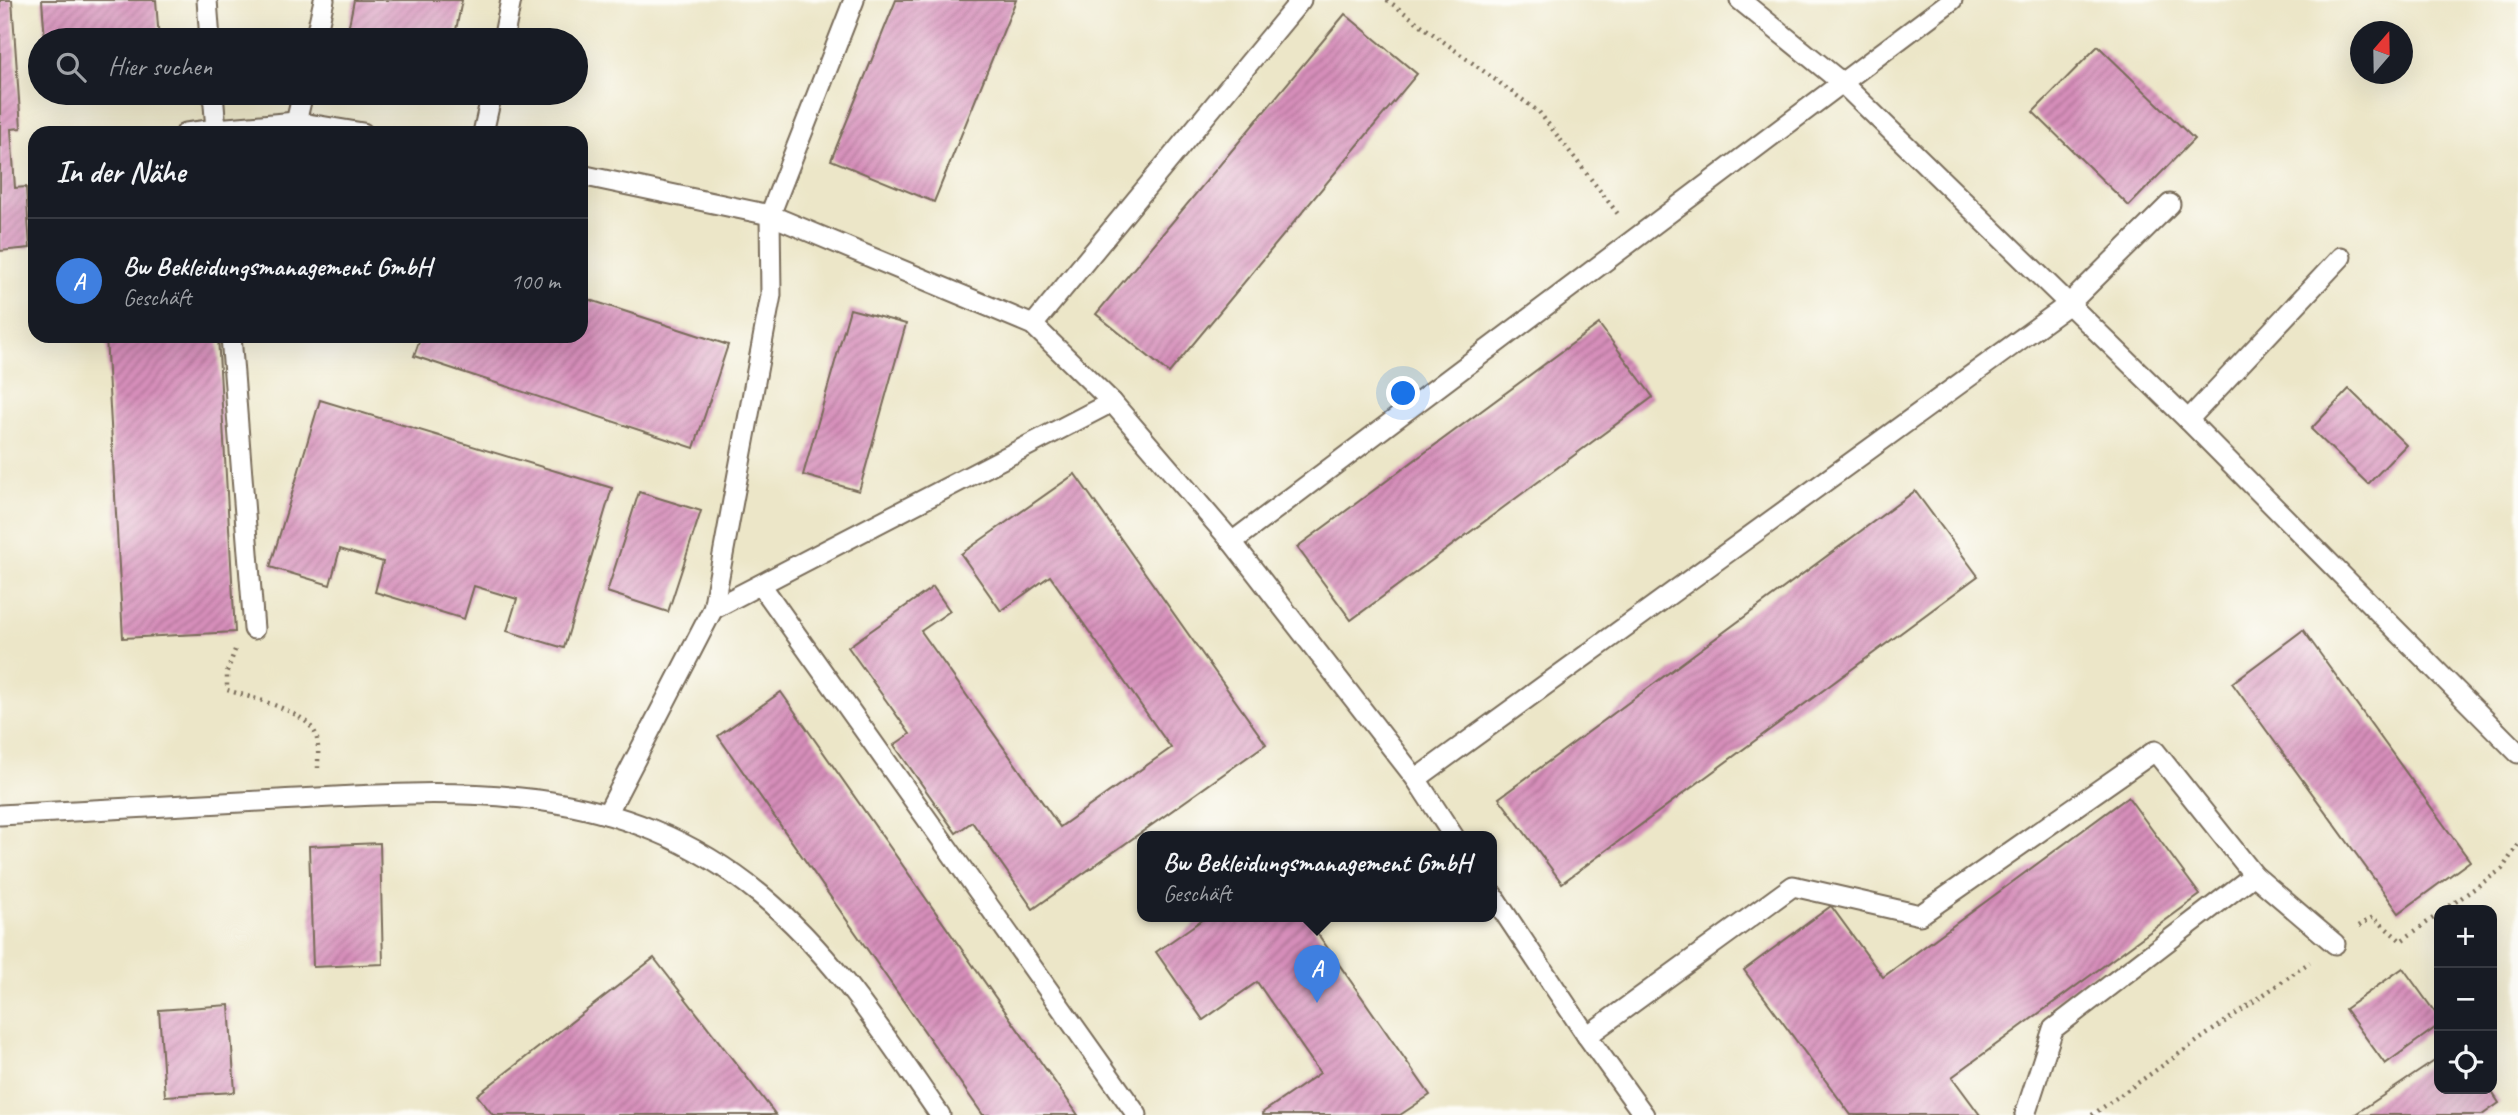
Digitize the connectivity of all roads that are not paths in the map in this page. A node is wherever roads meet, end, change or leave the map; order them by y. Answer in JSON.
{"nodes":[{"id":1,"x":208,"y":0,"type":"edge"},
{"id":2,"x":324,"y":0,"type":"edge"},
{"id":3,"x":511,"y":0,"type":"edge"},
{"id":4,"x":854,"y":0,"type":"edge"},
{"id":5,"x":1301,"y":0,"type":"edge"},
{"id":6,"x":1740,"y":0,"type":"edge"},
{"id":7,"x":1952,"y":0,"type":"edge"},
{"id":8,"x":209,"y":28,"type":"edge"},
{"id":9,"x":318,"y":28,"type":"edge"},
{"id":10,"x":505,"y":28,"type":"edge"},
{"id":11,"x":1841,"y":82,"type":"junction"},
{"id":12,"x":214,"y":105,"type":"edge"},
{"id":13,"x":300,"y":105,"type":"edge"},
{"id":14,"x":489,"y":105,"type":"edge"},
{"id":15,"x":296,"y":122,"type":"junction"},
{"id":16,"x":216,"y":126,"type":"edge"},
{"id":17,"x":260,"y":126,"type":"edge"},
{"id":18,"x":320,"y":126,"type":"edge"},
{"id":19,"x":485,"y":126,"type":"edge"},
{"id":20,"x":588,"y":176,"type":"edge"},
{"id":21,"x":2170,"y":204,"type":"dead end"},
{"id":22,"x":770,"y":215,"type":"junction"},
{"id":23,"x":2341,"y":257,"type":"dead end"},
{"id":24,"x":2069,"y":304,"type":"junction"},
{"id":25,"x":1034,"y":325,"type":"junction"},
{"id":26,"x":232,"y":343,"type":"edge"},
{"id":27,"x":1112,"y":402,"type":"junction"},
{"id":28,"x":2188,"y":419,"type":"junction"},
{"id":29,"x":1232,"y":542,"type":"junction"},
{"id":30,"x":761,"y":585,"type":"junction"},
{"id":31,"x":713,"y":609,"type":"junction"},
{"id":32,"x":254,"y":629,"type":"road end"},
{"id":33,"x":2518,"y":753,"type":"edge"},
{"id":34,"x":1416,"y":779,"type":"junction"},
{"id":35,"x":607,"y":814,"type":"junction"},
{"id":36,"x":0,"y":815,"type":"edge"},
{"id":37,"x":1450,"y":831,"type":"edge"},
{"id":38,"x":2254,"y":875,"type":"junction"},
{"id":39,"x":1497,"y":901,"type":"edge"},
{"id":40,"x":2335,"y":944,"type":"road end"},
{"id":41,"x":1587,"y":1036,"type":"junction"},
{"id":42,"x":940,"y":1115,"type":"edge"},
{"id":43,"x":1137,"y":1115,"type":"edge"},
{"id":44,"x":1644,"y":1115,"type":"edge"},
{"id":45,"x":2025,"y":1115,"type":"edge"}],
"edges":[{"from":1,"to":8,"type":"lane"},
{"from":2,"to":9,"type":"lane"},
{"from":3,"to":10,"type":"lane"},
{"from":4,"to":22,"type":"lane"},
{"from":5,"to":25,"type":"lane"},
{"from":6,"to":11,"type":"lane"},
{"from":7,"to":11,"type":"lane"},
{"from":11,"to":24,"type":"lane"},
{"from":11,"to":29,"type":"lane"},
{"from":12,"to":16,"type":"lane"},
{"from":13,"to":15,"type":"lane"},
{"from":14,"to":19,"type":"lane"},
{"from":15,"to":17,"type":"lane"},
{"from":15,"to":18,"type":"lane"},
{"from":20,"to":22,"type":"lane"},
{"from":21,"to":24,"type":"lane"},
{"from":22,"to":25,"type":"lane"},
{"from":22,"to":31,"type":"lane"},
{"from":23,"to":28,"type":"lane"},
{"from":24,"to":28,"type":"lane"},
{"from":24,"to":34,"type":"lane"},
{"from":25,"to":27,"type":"lane"},
{"from":26,"to":32,"type":"lane"},
{"from":27,"to":29,"type":"lane"},
{"from":27,"to":30,"type":"lane"},
{"from":28,"to":33,"type":"lane"},
{"from":29,"to":34,"type":"lane"},
{"from":30,"to":31,"type":"lane"},
{"from":30,"to":43,"type":"lane"},
{"from":31,"to":35,"type":"lane"},
{"from":34,"to":37,"type":"lane"},
{"from":35,"to":36,"type":"lane"},
{"from":35,"to":42,"type":"lane"},
{"from":38,"to":40,"type":"lane"},
{"from":38,"to":41,"type":"lane"},
{"from":38,"to":45,"type":"lane"},
{"from":39,"to":41,"type":"lane"},
{"from":41,"to":44,"type":"lane"}]}
